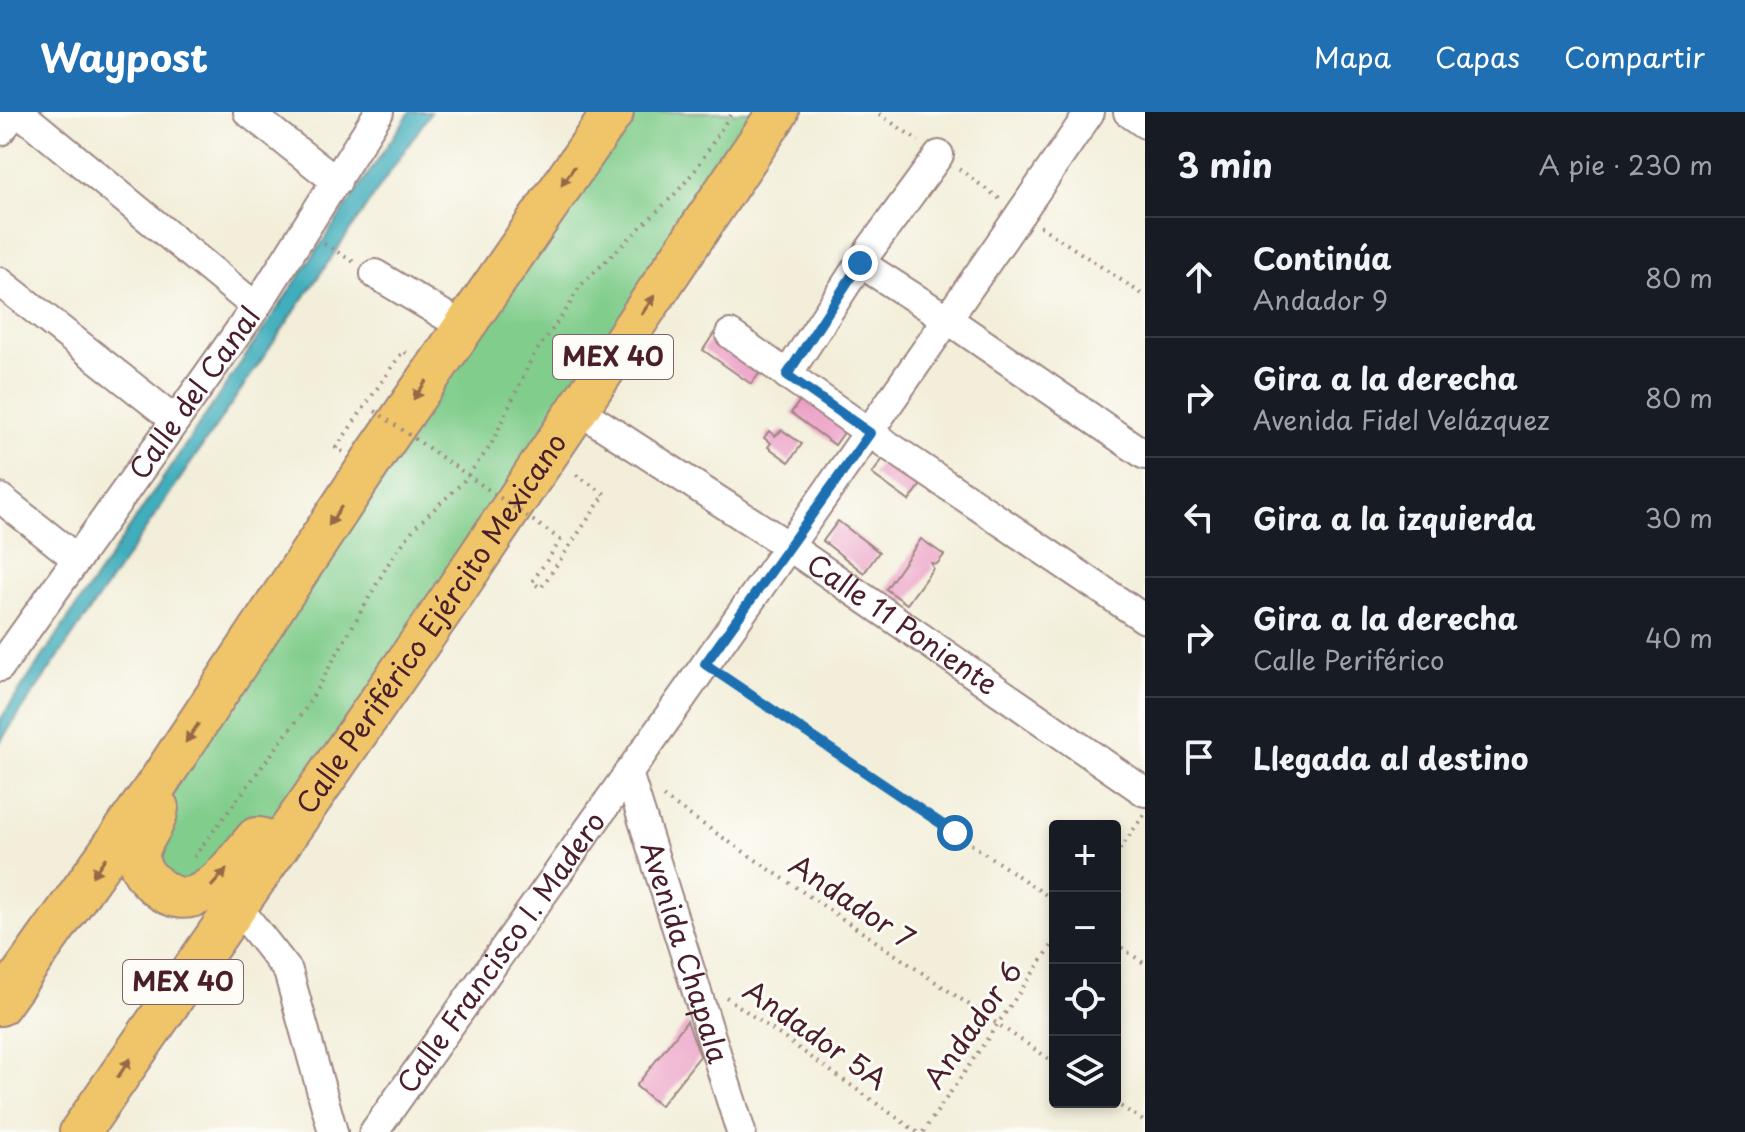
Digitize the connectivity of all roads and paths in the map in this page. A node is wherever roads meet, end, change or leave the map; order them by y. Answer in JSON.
{"nodes":[{"id":1,"x":18,"y":112,"type":"edge"},
{"id":2,"x":248,"y":112,"type":"edge"},
{"id":3,"x":379,"y":112,"type":"edge"},
{"id":4,"x":613,"y":112,"type":"edge"},
{"id":5,"x":732,"y":112,"type":"edge"},
{"id":6,"x":778,"y":112,"type":"edge"},
{"id":7,"x":1090,"y":112,"type":"edge"},
{"id":8,"x":1128,"y":112,"type":"edge"},
{"id":9,"x":1145,"y":124,"type":"edge"},
{"id":10,"x":0,"y":131,"type":"edge"},
{"id":11,"x":939,"y":155,"type":"dead end"},
{"id":12,"x":337,"y":182,"type":"junction"},
{"id":13,"x":326,"y":245,"type":"dead end"},
{"id":14,"x":860,"y":263,"type":"junction"},
{"id":15,"x":363,"y":267,"type":"joint"},
{"id":16,"x":0,"y":282,"type":"edge"},
{"id":17,"x":256,"y":307,"type":"junction"},
{"id":18,"x":946,"y":318,"type":"junction"},
{"id":19,"x":464,"y":327,"type":"junction"},
{"id":20,"x":730,"y":334,"type":"dead end"},
{"id":21,"x":787,"y":375,"type":"junction"},
{"id":22,"x":577,"y":409,"type":"junction"},
{"id":23,"x":375,"y":411,"type":"dead end"},
{"id":24,"x":175,"y":420,"type":"junction"},
{"id":25,"x":870,"y":433,"type":"junction"},
{"id":26,"x":546,"y":455,"type":"junction"},
{"id":27,"x":1145,"y":455,"type":"edge"},
{"id":28,"x":0,"y":498,"type":"edge"},
{"id":29,"x":787,"y":545,"type":"junction"},
{"id":30,"x":77,"y":559,"type":"junction"},
{"id":31,"x":1145,"y":619,"type":"edge"},
{"id":32,"x":705,"y":664,"type":"junction"},
{"id":33,"x":0,"y":667,"type":"edge"},
{"id":34,"x":628,"y":773,"type":"junction"},
{"id":35,"x":160,"y":780,"type":"junction"},
{"id":36,"x":1145,"y":792,"type":"edge"},
{"id":37,"x":1145,"y":813,"type":"edge"},
{"id":38,"x":287,"y":832,"type":"junction"},
{"id":39,"x":1121,"y":847,"type":"edge"},
{"id":40,"x":191,"y":862,"type":"dead end"},
{"id":41,"x":1049,"y":897,"type":"edge"},
{"id":42,"x":236,"y":905,"type":"junction"},
{"id":43,"x":1121,"y":947,"type":"edge"},
{"id":44,"x":1049,"y":950,"type":"edge"},
{"id":45,"x":1145,"y":964,"type":"edge"},
{"id":46,"x":689,"y":971,"type":"junction"},
{"id":47,"x":0,"y":1005,"type":"edge"},
{"id":48,"x":998,"y":1025,"type":"junction"},
{"id":49,"x":1049,"y":1059,"type":"edge"},
{"id":50,"x":1121,"y":1107,"type":"edge"},
{"id":51,"x":1145,"y":1122,"type":"edge"},
{"id":52,"x":80,"y":1132,"type":"edge"},
{"id":53,"x":333,"y":1132,"type":"edge"},
{"id":54,"x":374,"y":1132,"type":"edge"},
{"id":55,"x":741,"y":1132,"type":"edge"},
{"id":56,"x":917,"y":1132,"type":"edge"},
{"id":57,"x":923,"y":1132,"type":"edge"}],
"edges":[{"from":1,"to":10,"type":"street"},
{"from":1,"to":17,"type":"street"},
{"from":2,"to":12,"type":"street"},
{"from":3,"to":12,"type":"street","name":"Calle del Canal"},
{"from":4,"to":19,"type":"highway","one_way":true},
{"from":5,"to":40,"type":"path"},
{"from":22,"to":6,"type":"highway","name":"Calle Periférico Ejército Mexicano","number":"MEX 40","one_way":true},
{"from":7,"to":18,"type":"street","name":"Calle Francisco I. Madero"},
{"from":8,"to":9,"type":"street"},
{"from":11,"to":14,"type":"street"},
{"from":12,"to":17,"type":"street","name":"Calle del Canal"},
{"from":13,"to":15,"type":"path"},
{"from":14,"to":18,"type":"street"},
{"from":14,"to":21,"type":"street"},
{"from":15,"to":19,"type":"street"},
{"from":16,"to":24,"type":"street"},
{"from":17,"to":24,"type":"street","name":"Calle del Canal"},
{"from":18,"to":25,"type":"street","name":"Calle Francisco I. Madero"},
{"from":18,"to":27,"type":"street"},
{"from":19,"to":35,"type":"highway","one_way":true},
{"from":20,"to":21,"type":"street"},
{"from":21,"to":25,"type":"street"},
{"from":22,"to":26,"type":"highway","name":"Calle Periférico Ejército Mexicano","number":"MEX 40"},
{"from":22,"to":29,"type":"street","name":"Calle 11 Poniente"},
{"from":23,"to":26,"type":"path","bridge":true},
{"from":24,"to":30,"type":"street","name":"Calle del Canal"},
{"from":25,"to":29,"type":"street","name":"Calle Francisco I. Madero"},
{"from":25,"to":31,"type":"street"},
{"from":26,"to":38,"type":"highway","name":"Calle Periférico Ejército Mexicano","number":"MEX 40"},
{"from":28,"to":30,"type":"street"},
{"from":29,"to":32,"type":"street","name":"Calle Francisco I. Madero"},
{"from":29,"to":36,"type":"street","name":"Calle 11 Poniente"},
{"from":30,"to":33,"type":"street","name":"Calle del Canal"},
{"from":32,"to":34,"type":"street","name":"Calle Francisco I. Madero"},
{"from":32,"to":41,"type":"path"},
{"from":34,"to":46,"type":"street","name":"Avenida Chapala"},
{"from":34,"to":48,"type":"path","name":"Andador 7"},
{"from":34,"to":54,"type":"street","name":"Calle Francisco I. Madero"},
{"from":35,"to":38,"type":"highway","one_way":true},
{"from":35,"to":47,"type":"highway","one_way":true},
{"from":37,"to":39,"type":"path"},
{"from":38,"to":42,"type":"highway","name":"Calle Periférico Ejército Mexicano","number":"MEX 40"},
{"from":52,"to":42,"type":"highway","name":"Calle Periférico Ejército Mexicano","number":"MEX 40","one_way":true},
{"from":42,"to":53,"type":"street"},
{"from":43,"to":45,"type":"path"},
{"from":44,"to":48,"type":"path","name":"Andador 6"},
{"from":46,"to":55,"type":"street","name":"Avenida Chapala"},
{"from":46,"to":56,"type":"path","name":"Andador 5A"},
{"from":48,"to":49,"type":"path","name":"Andador 7"},
{"from":48,"to":57,"type":"path","name":"Andador 6"},
{"from":50,"to":51,"type":"path"}]}
